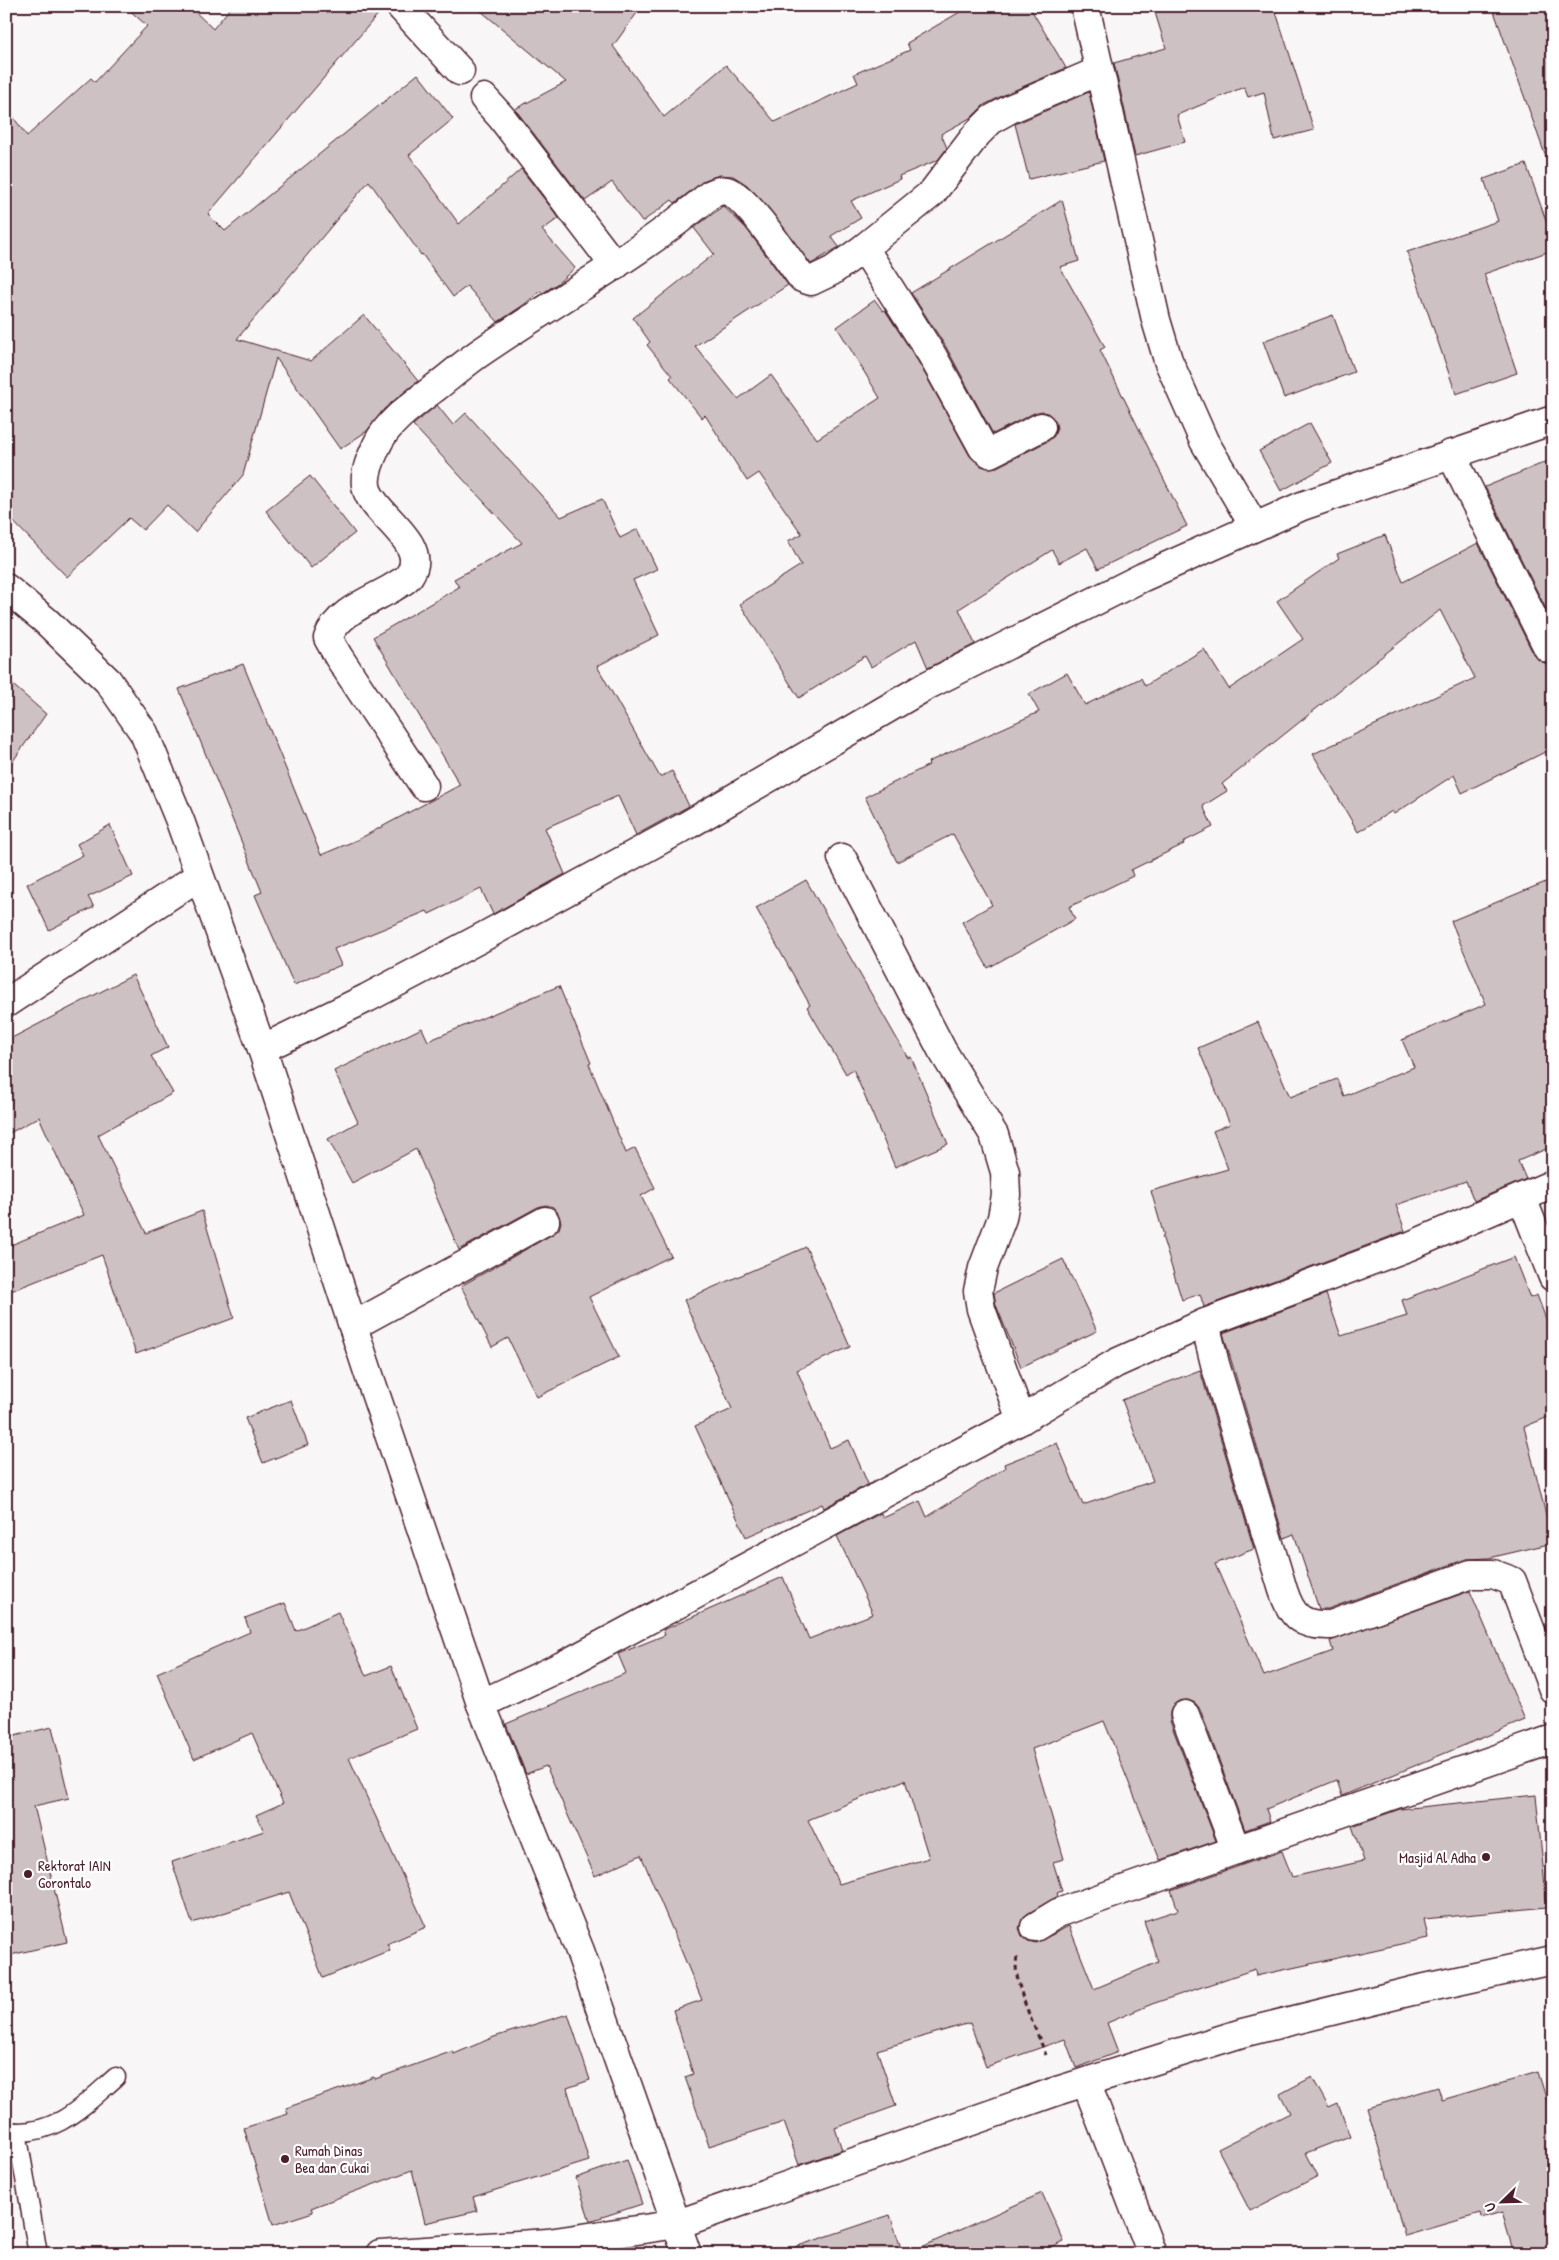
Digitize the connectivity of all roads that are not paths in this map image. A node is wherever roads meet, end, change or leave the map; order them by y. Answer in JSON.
{"nodes":[{"id":1,"x":400,"y":6,"type":"edge"},
{"id":2,"x":1085,"y":6,"type":"edge"},
{"id":3,"x":460,"y":71,"type":"dead end"},
{"id":4,"x":1099,"y":72,"type":"junction"},
{"id":5,"x":484,"y":98,"type":"dead end"},
{"id":6,"x":864,"y":248,"type":"junction"},
{"id":7,"x":615,"y":266,"type":"junction"},
{"id":8,"x":1553,"y":420,"type":"edge"},
{"id":9,"x":1041,"y":427,"type":"dead end"},
{"id":10,"x":1451,"y":454,"type":"junction"},
{"id":11,"x":1254,"y":526,"type":"junction"},
{"id":12,"x":6,"y":588,"type":"edge"},
{"id":13,"x":1548,"y":648,"type":"dead end"},
{"id":14,"x":424,"y":786,"type":"dead end"},
{"id":15,"x":842,"y":858,"type":"dead end"},
{"id":16,"x":199,"y":876,"type":"junction"},
{"id":17,"x":6,"y":1003,"type":"edge"},
{"id":18,"x":262,"y":1049,"type":"junction"},
{"id":19,"x":1553,"y":1184,"type":"edge"},
{"id":20,"x":1522,"y":1198,"type":"junction"},
{"id":21,"x":545,"y":1221,"type":"dead end"},
{"id":22,"x":1553,"y":1277,"type":"edge"},
{"id":23,"x":1206,"y":1323,"type":"junction"},
{"id":24,"x":353,"y":1326,"type":"junction"},
{"id":25,"x":1021,"y":1420,"type":"junction"},
{"id":26,"x":1553,"y":1689,"type":"edge"},
{"id":27,"x":482,"y":1704,"type":"junction"},
{"id":28,"x":1185,"y":1715,"type":"dead end"},
{"id":29,"x":1553,"y":1739,"type":"edge"},
{"id":30,"x":1236,"y":1850,"type":"junction"},
{"id":31,"x":1035,"y":1927,"type":"road end"},
{"id":32,"x":1553,"y":1960,"type":"edge"},
{"id":33,"x":116,"y":2078,"type":"dead end"},
{"id":34,"x":1086,"y":2082,"type":"junction"},
{"id":35,"x":11,"y":2132,"type":"edge"},
{"id":36,"x":678,"y":2224,"type":"junction"},
{"id":37,"x":38,"y":2254,"type":"edge"},
{"id":38,"x":380,"y":2254,"type":"edge"},
{"id":39,"x":688,"y":2254,"type":"edge"},
{"id":40,"x":1152,"y":2254,"type":"edge"}],
"edges":[{"from":1,"to":3,"type":"street"},
{"from":2,"to":4,"type":"street"},
{"from":4,"to":6,"type":"street"},
{"from":4,"to":11,"type":"street"},
{"from":5,"to":7,"type":"street"},
{"from":6,"to":7,"type":"street"},
{"from":6,"to":9,"type":"street"},
{"from":7,"to":14,"type":"street"},
{"from":8,"to":10,"type":"street"},
{"from":10,"to":11,"type":"street"},
{"from":10,"to":13,"type":"street"},
{"from":11,"to":18,"type":"street"},
{"from":12,"to":16,"type":"street"},
{"from":15,"to":25,"type":"street"},
{"from":16,"to":17,"type":"street"},
{"from":16,"to":18,"type":"street"},
{"from":18,"to":24,"type":"street"},
{"from":19,"to":20,"type":"street"},
{"from":20,"to":22,"type":"street"},
{"from":20,"to":23,"type":"street"},
{"from":21,"to":24,"type":"street"},
{"from":23,"to":25,"type":"street"},
{"from":23,"to":26,"type":"street"},
{"from":24,"to":27,"type":"street"},
{"from":25,"to":27,"type":"street"},
{"from":27,"to":36,"type":"street"},
{"from":28,"to":30,"type":"street"},
{"from":29,"to":30,"type":"street"},
{"from":30,"to":31,"type":"street"},
{"from":32,"to":34,"type":"street"},
{"from":33,"to":35,"type":"lane"},
{"from":34,"to":36,"type":"street"},
{"from":34,"to":40,"type":"street"},
{"from":35,"to":37,"type":"lane"},
{"from":36,"to":38,"type":"street"},
{"from":36,"to":39,"type":"street"}]}
